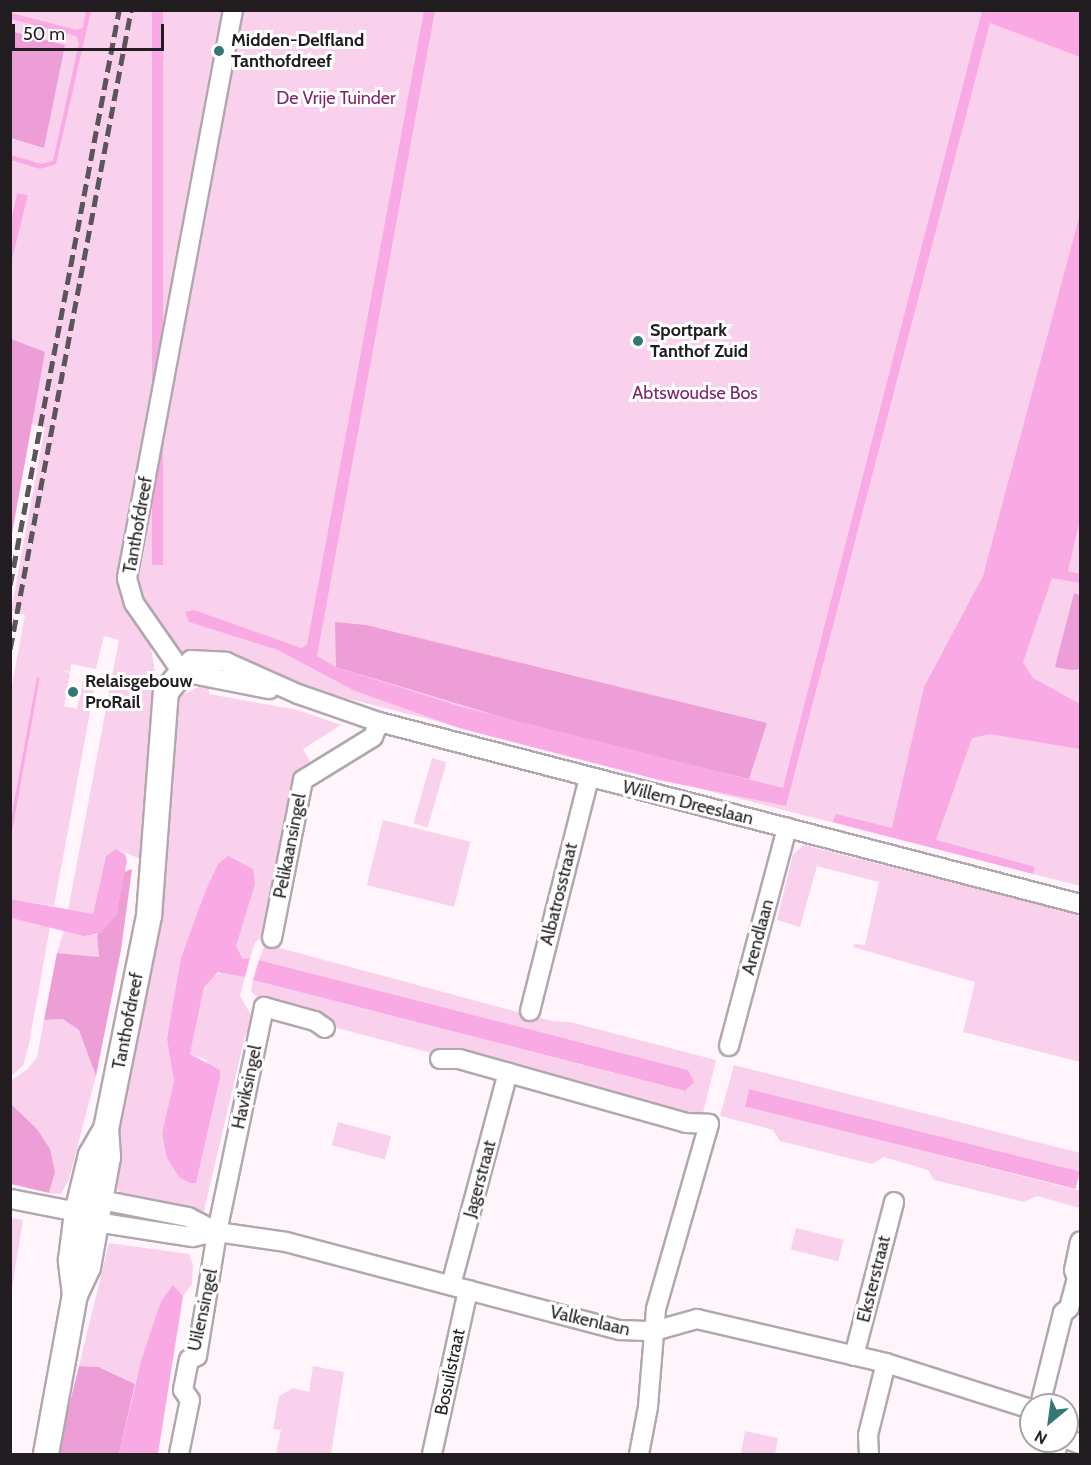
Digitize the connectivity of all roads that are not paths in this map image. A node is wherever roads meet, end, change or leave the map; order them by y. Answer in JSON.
{"nodes":[{"id":1,"x":233,"y":10,"type":"edge"},
{"id":2,"x":182,"y":672,"type":"junction"},
{"id":3,"x":379,"y":722,"type":"junction"},
{"id":4,"x":589,"y":777,"type":"junction"},
{"id":5,"x":787,"y":828,"type":"junction"},
{"id":6,"x":1080,"y":904,"type":"edge"},
{"id":7,"x":272,"y":938,"type":"dead end"},
{"id":8,"x":530,"y":1011,"type":"dead end"},
{"id":9,"x":325,"y":1028,"type":"dead end"},
{"id":10,"x":729,"y":1046,"type":"dead end"},
{"id":11,"x":440,"y":1059,"type":"dead end"},
{"id":12,"x":508,"y":1072,"type":"junction"},
{"id":13,"x":11,"y":1199,"type":"edge"},
{"id":14,"x":894,"y":1202,"type":"dead end"},
{"id":15,"x":91,"y":1211,"type":"junction"},
{"id":16,"x":217,"y":1232,"type":"junction"},
{"id":17,"x":1080,"y":1242,"type":"edge"},
{"id":18,"x":459,"y":1288,"type":"junction"},
{"id":19,"x":654,"y":1331,"type":"junction"},
{"id":20,"x":854,"y":1356,"type":"junction"},
{"id":21,"x":886,"y":1364,"type":"junction"},
{"id":22,"x":1044,"y":1393,"type":"edge"},
{"id":23,"x":1019,"y":1405,"type":"edge"},
{"id":24,"x":46,"y":1455,"type":"edge"},
{"id":25,"x":179,"y":1455,"type":"edge"},
{"id":26,"x":432,"y":1455,"type":"edge"},
{"id":27,"x":639,"y":1455,"type":"edge"},
{"id":28,"x":869,"y":1455,"type":"edge"}],
"edges":[{"from":1,"to":2,"type":"street","name":"Tanthofdreef"},
{"from":2,"to":3,"type":"street","name":"Willem Dreeslaan"},
{"from":2,"to":15,"type":"street","name":"Tanthofdreef"},
{"from":3,"to":4,"type":"street","name":"Willem Dreeslaan"},
{"from":3,"to":7,"type":"street","name":"Pelikaansingel"},
{"from":4,"to":5,"type":"street","name":"Willem Dreeslaan"},
{"from":4,"to":8,"type":"street","name":"Albatrosstraat"},
{"from":5,"to":6,"type":"street","name":"Willem Dreeslaan"},
{"from":5,"to":10,"type":"street","name":"Arendlaan"},
{"from":9,"to":16,"type":"street","name":"Haviksingel"},
{"from":11,"to":12,"type":"street"},
{"from":12,"to":18,"type":"street","name":"Jagerstraat"},
{"from":12,"to":19,"type":"street"},
{"from":13,"to":15,"type":"street","name":"Valkenlaan"},
{"from":14,"to":20,"type":"street","name":"Eksterstraat"},
{"from":15,"to":16,"type":"street","name":"Valkenlaan"},
{"from":15,"to":24,"type":"street","name":"Tanthofdreef"},
{"from":16,"to":18,"type":"street","name":"Valkenlaan"},
{"from":16,"to":25,"type":"street","name":"Uilensingel"},
{"from":17,"to":22,"type":"street"},
{"from":18,"to":19,"type":"street","name":"Valkenlaan"},
{"from":18,"to":26,"type":"street","name":"Bosuilstraat"},
{"from":19,"to":20,"type":"street","name":"Valkenlaan"},
{"from":19,"to":27,"type":"street"},
{"from":20,"to":21,"type":"street","name":"Valkenlaan"},
{"from":21,"to":23,"type":"street","name":"Valkenlaan"},
{"from":21,"to":28,"type":"street"}]}
